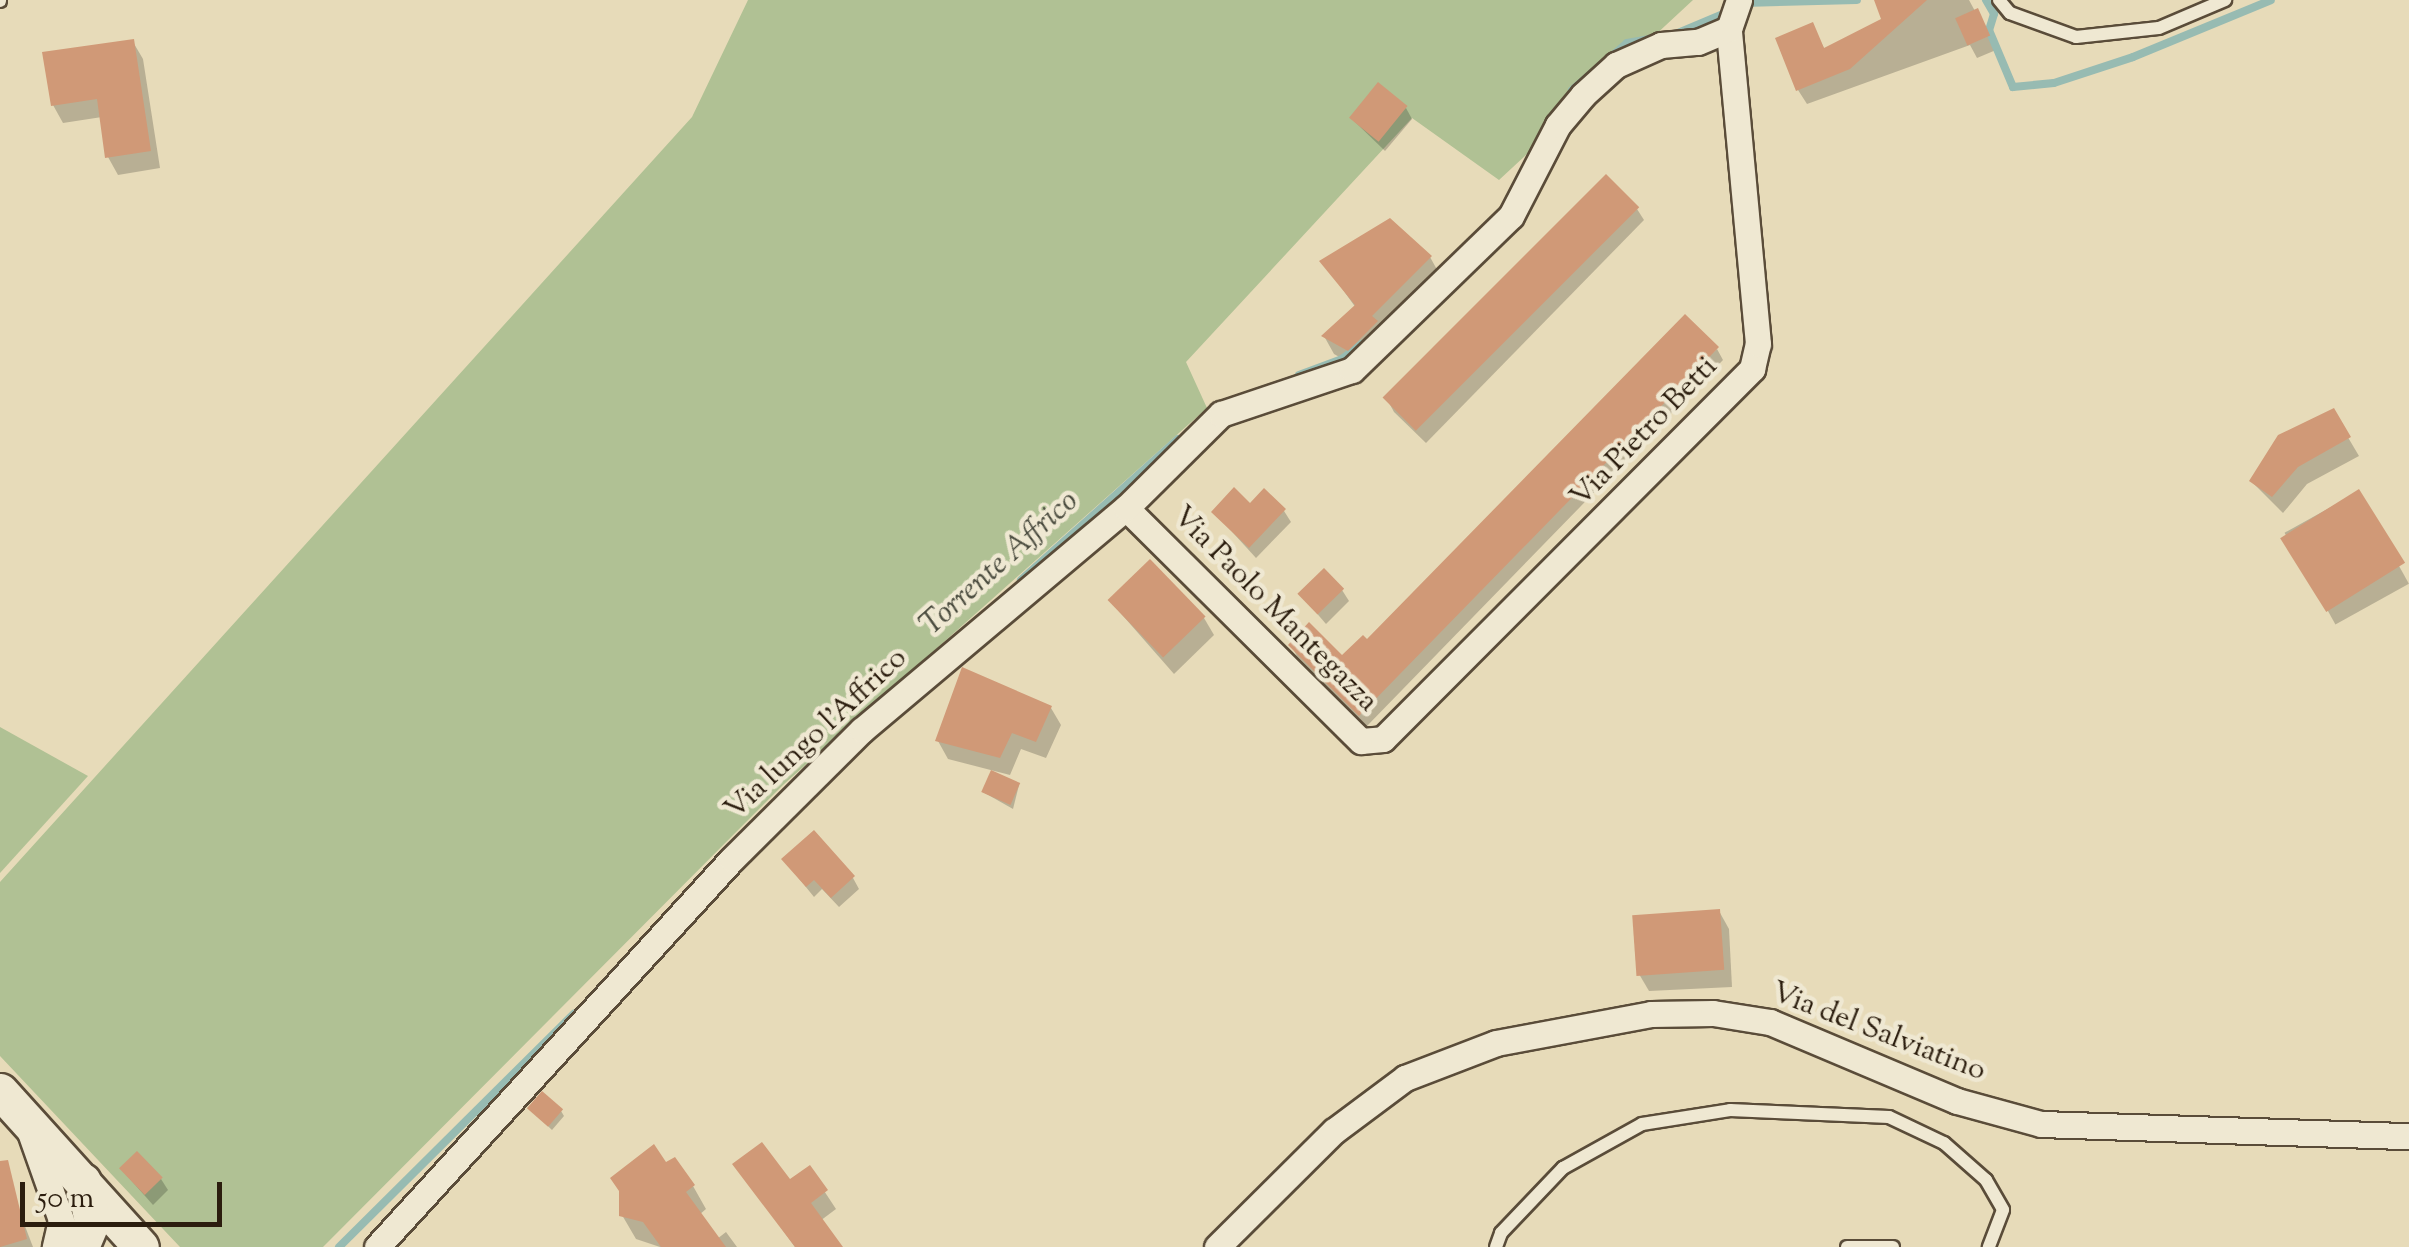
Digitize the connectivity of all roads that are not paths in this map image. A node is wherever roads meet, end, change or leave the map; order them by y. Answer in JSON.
{"nodes":[{"id":1,"x":1739,"y":0,"type":"edge"},
{"id":2,"x":1999,"y":0,"type":"edge"},
{"id":3,"x":2224,"y":0,"type":"edge"},
{"id":4,"x":1729,"y":30,"type":"junction"},
{"id":5,"x":1126,"y":508,"type":"junction"},
{"id":6,"x":1384,"y":739,"type":"joint"},
{"id":7,"x":8,"y":1098,"type":"edge"},
{"id":8,"x":2409,"y":1136,"type":"edge"},
{"id":9,"x":82,"y":1180,"type":"junction"},
{"id":10,"x":55,"y":1247,"type":"edge"},
{"id":11,"x":81,"y":1247,"type":"edge"},
{"id":12,"x":140,"y":1247,"type":"edge"},
{"id":13,"x":378,"y":1247,"type":"edge"},
{"id":14,"x":1217,"y":1247,"type":"edge"},
{"id":15,"x":1496,"y":1247,"type":"edge"},
{"id":16,"x":1847,"y":1247,"type":"edge"},
{"id":17,"x":1892,"y":1247,"type":"edge"},
{"id":18,"x":1990,"y":1247,"type":"edge"}],
"edges":[{"from":1,"to":4,"type":"street"},
{"from":2,"to":3,"type":"lane"},
{"from":4,"to":5,"type":"street","name":"Via lungo l'Affrico"},
{"from":4,"to":6,"type":"street","name":"Via Pietro Betti"},
{"from":5,"to":6,"type":"street","name":"Via Paolo Mantegazza"},
{"from":5,"to":13,"type":"street","name":"Via lungo l'Affrico"},
{"from":7,"to":9,"type":"main road"},
{"from":7,"to":10,"type":"street"},
{"from":8,"to":14,"type":"street","name":"Via del Salviatino"},
{"from":9,"to":11,"type":"main road"},
{"from":9,"to":12,"type":"main road"},
{"from":15,"to":18,"type":"lane"},
{"from":16,"to":17,"type":"lane"}]}
